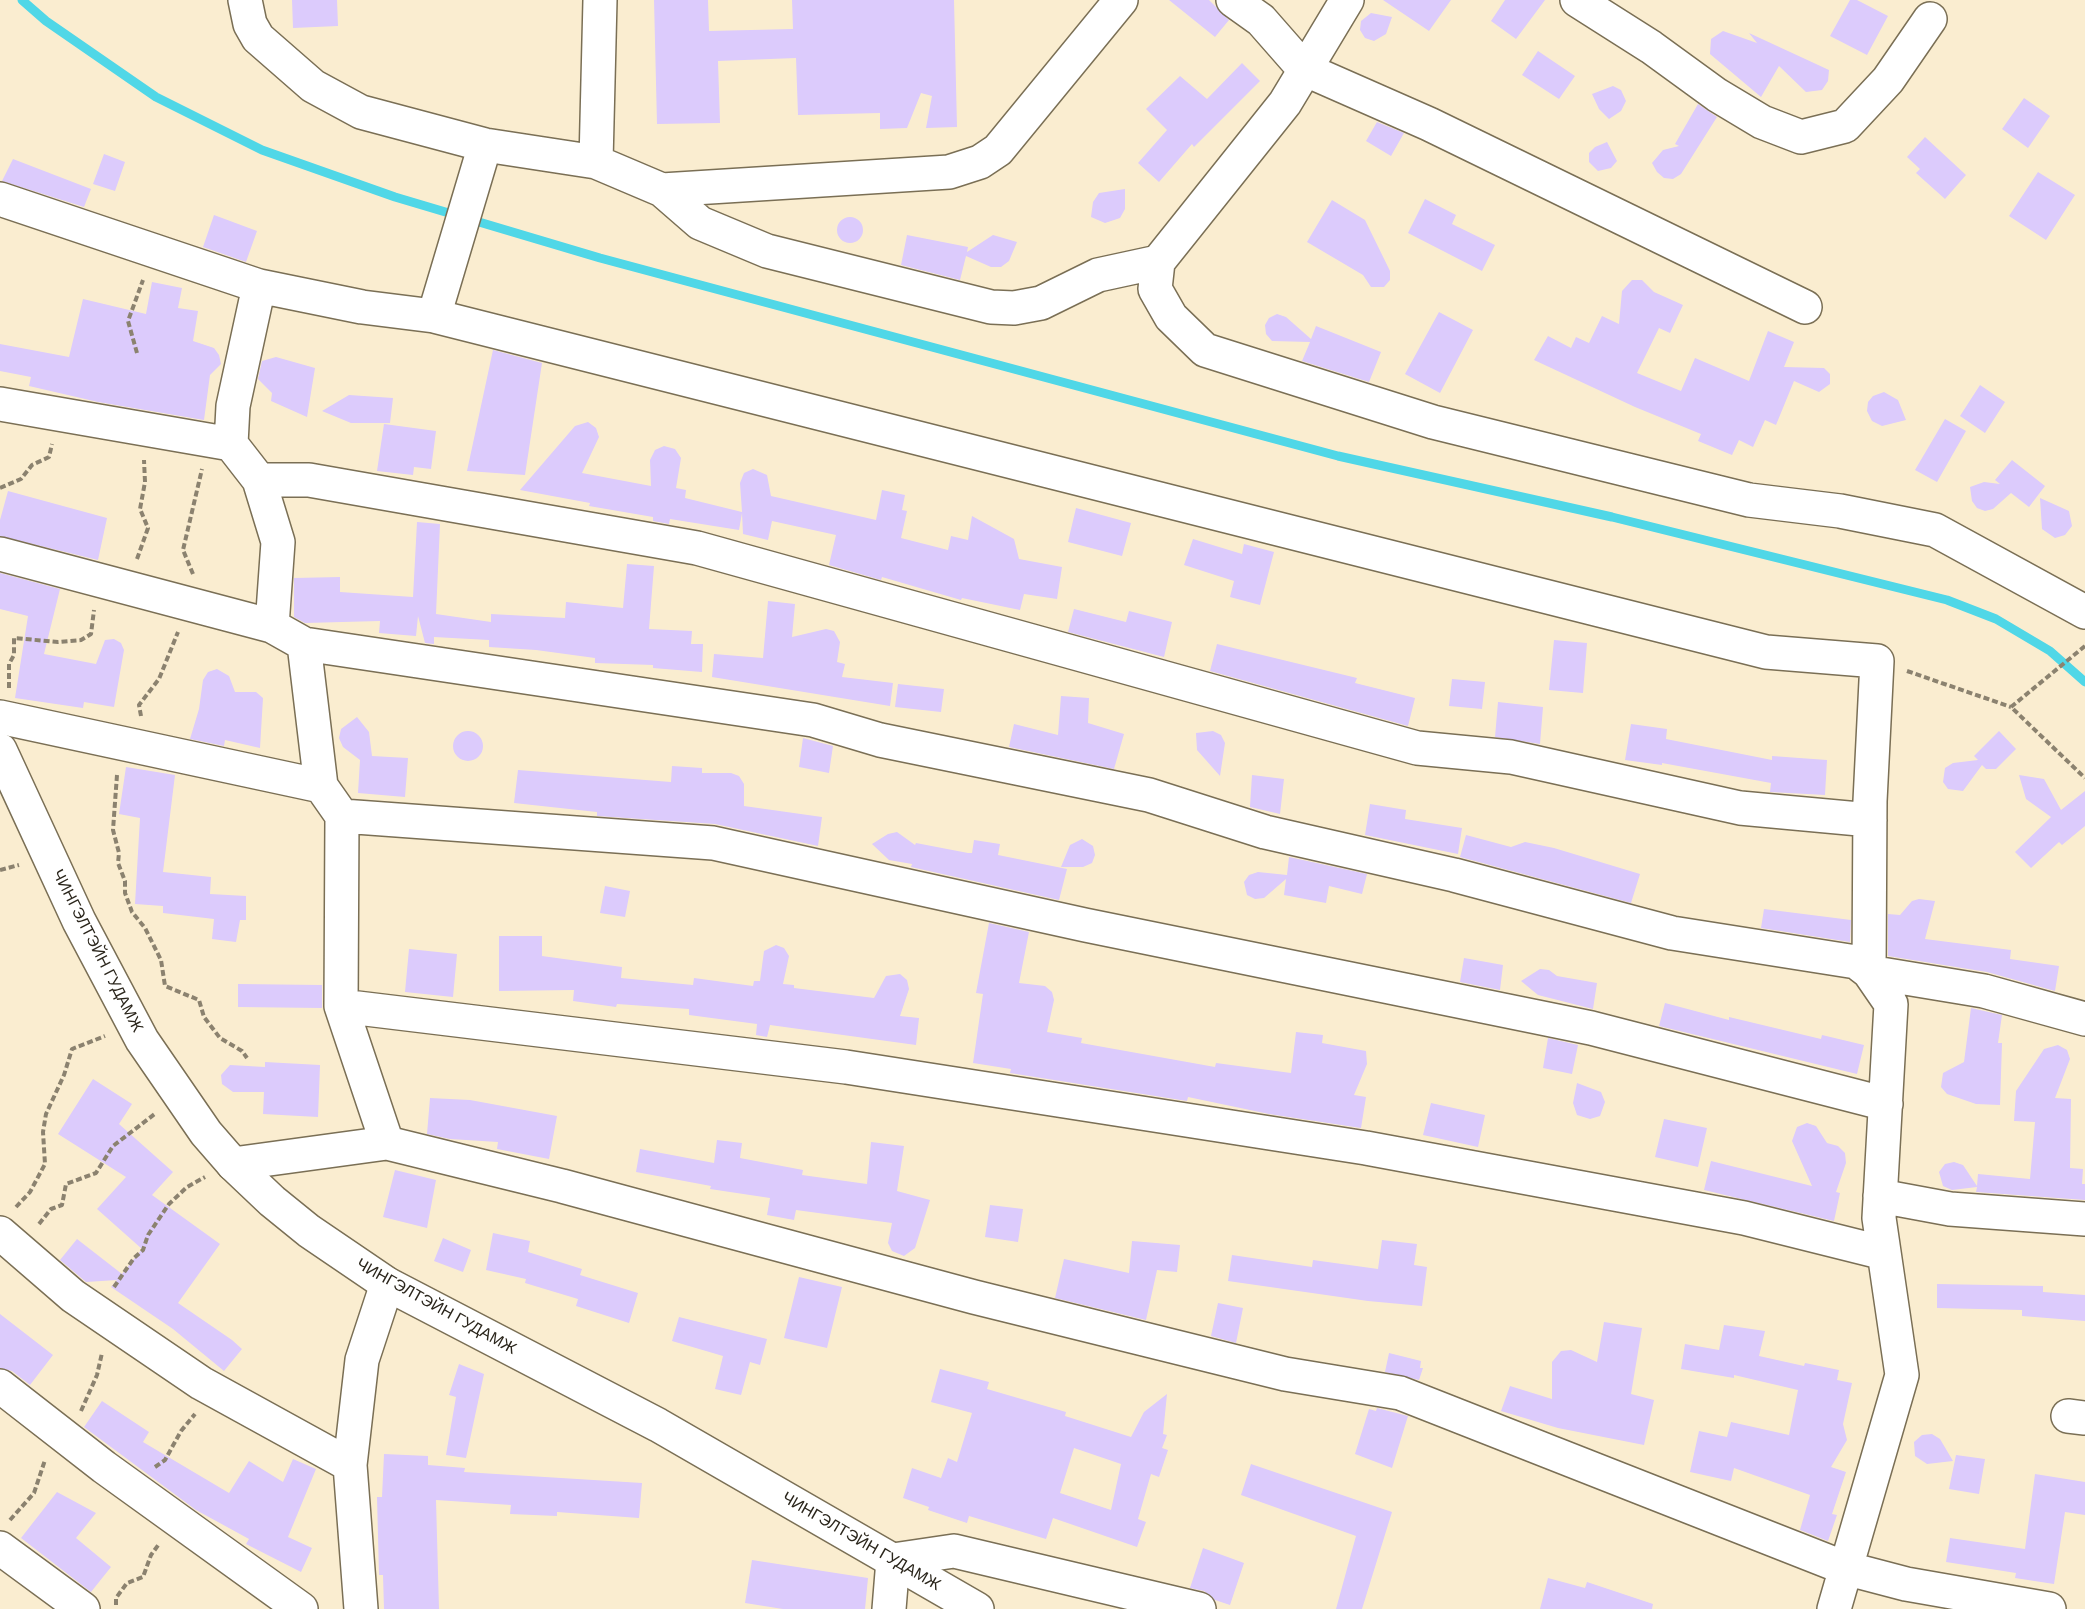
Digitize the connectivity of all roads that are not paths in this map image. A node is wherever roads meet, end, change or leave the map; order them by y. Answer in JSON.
{"nodes":[{"id":1,"x":245,"y":0,"type":"edge"},
{"id":2,"x":600,"y":0,"type":"edge"},
{"id":3,"x":1121,"y":0,"type":"edge"},
{"id":4,"x":1233,"y":0,"type":"edge"},
{"id":5,"x":1347,"y":0,"type":"edge"},
{"id":6,"x":1577,"y":0,"type":"edge"},
{"id":7,"x":1930,"y":19,"type":"dead end"},
{"id":8,"x":1304,"y":69,"type":"junction"},
{"id":9,"x":485,"y":145,"type":"junction"},
{"id":10,"x":596,"y":162,"type":"junction"},
{"id":11,"x":662,"y":190,"type":"junction"},
{"id":12,"x":0,"y":199,"type":"edge"},
{"id":13,"x":1158,"y":262,"type":"junction"},
{"id":14,"x":259,"y":286,"type":"junction"},
{"id":15,"x":1804,"y":307,"type":"dead end"},
{"id":16,"x":434,"y":316,"type":"junction"},
{"id":17,"x":0,"y":405,"type":"edge"},
{"id":18,"x":216,"y":441,"type":"junction"},
{"id":19,"x":259,"y":480,"type":"junction"},
{"id":20,"x":0,"y":554,"type":"edge"},
{"id":21,"x":2080,"y":601,"type":"edge"},
{"id":22,"x":272,"y":626,"type":"junction"},
{"id":23,"x":304,"y":644,"type":"junction"},
{"id":24,"x":8,"y":719,"type":"edge"},
{"id":25,"x":0,"y":750,"type":"edge"},
{"id":26,"x":321,"y":786,"type":"junction"},
{"id":27,"x":342,"y":816,"type":"junction"},
{"id":28,"x":1870,"y":820,"type":"junction"},
{"id":29,"x":1869,"y":972,"type":"junction"},
{"id":30,"x":341,"y":1006,"type":"junction"},
{"id":31,"x":2085,"y":1019,"type":"edge"},
{"id":32,"x":1886,"y":1104,"type":"junction"},
{"id":33,"x":387,"y":1143,"type":"junction"},
{"id":34,"x":228,"y":1158,"type":"junction"},
{"id":35,"x":1880,"y":1196,"type":"junction"},
{"id":36,"x":2085,"y":1219,"type":"edge"},
{"id":37,"x":0,"y":1233,"type":"edge"},
{"id":38,"x":1884,"y":1253,"type":"junction"},
{"id":39,"x":387,"y":1284,"type":"junction"},
{"id":40,"x":0,"y":1386,"type":"edge"},
{"id":41,"x":350,"y":1465,"type":"junction"},
{"id":42,"x":2,"y":1537,"type":"edge"},
{"id":43,"x":893,"y":1560,"type":"junction"},
{"id":44,"x":1845,"y":1568,"type":"junction"},
{"id":45,"x":83,"y":1609,"type":"edge"},
{"id":46,"x":301,"y":1609,"type":"edge"},
{"id":47,"x":361,"y":1609,"type":"edge"},
{"id":48,"x":889,"y":1609,"type":"edge"},
{"id":49,"x":977,"y":1609,"type":"edge"},
{"id":50,"x":1199,"y":1609,"type":"edge"},
{"id":51,"x":1834,"y":1609,"type":"edge"},
{"id":52,"x":2049,"y":1609,"type":"edge"}],
"edges":[{"from":1,"to":9,"type":"street"},
{"from":2,"to":10,"type":"street"},
{"from":3,"to":11,"type":"street"},
{"from":4,"to":8,"type":"street"},
{"from":5,"to":8,"type":"street"},
{"from":6,"to":7,"type":"street"},
{"from":8,"to":13,"type":"street"},
{"from":8,"to":15,"type":"street"},
{"from":9,"to":10,"type":"street"},
{"from":9,"to":16,"type":"street"},
{"from":10,"to":11,"type":"street"},
{"from":11,"to":13,"type":"street"},
{"from":12,"to":14,"type":"street"},
{"from":13,"to":21,"type":"street"},
{"from":14,"to":16,"type":"street"},
{"from":14,"to":18,"type":"street"},
{"from":16,"to":28,"type":"street"},
{"from":17,"to":18,"type":"street"},
{"from":18,"to":19,"type":"street"},
{"from":19,"to":22,"type":"street"},
{"from":19,"to":28,"type":"street"},
{"from":20,"to":22,"type":"street"},
{"from":22,"to":23,"type":"street"},
{"from":23,"to":26,"type":"street"},
{"from":23,"to":29,"type":"street"},
{"from":24,"to":26,"type":"street"},
{"from":25,"to":34,"type":"street","name":"ЧИНГЭЛТЭЙН ГУДАМЖ"},
{"from":26,"to":27,"type":"street"},
{"from":27,"to":30,"type":"street"},
{"from":27,"to":32,"type":"street"},
{"from":28,"to":29,"type":"street"},
{"from":29,"to":31,"type":"street"},
{"from":29,"to":32,"type":"street"},
{"from":30,"to":33,"type":"street"},
{"from":30,"to":38,"type":"street"},
{"from":32,"to":35,"type":"street"},
{"from":33,"to":34,"type":"street"},
{"from":33,"to":44,"type":"street"},
{"from":34,"to":39,"type":"street","name":"ЧИНГЭЛТЭЙН ГУДАМЖ"},
{"from":35,"to":36,"type":"street"},
{"from":35,"to":38,"type":"street"},
{"from":37,"to":41,"type":"street"},
{"from":38,"to":44,"type":"street"},
{"from":39,"to":41,"type":"street"},
{"from":39,"to":43,"type":"street","name":"ЧИНГЭЛТЭЙН ГУДАМЖ"},
{"from":40,"to":46,"type":"street"},
{"from":41,"to":47,"type":"street"},
{"from":42,"to":45,"type":"street"},
{"from":43,"to":48,"type":"street"},
{"from":43,"to":49,"type":"street","name":"ЧИНГЭЛТЭЙН ГУДАМЖ"},
{"from":43,"to":50,"type":"street"},
{"from":44,"to":51,"type":"street"},
{"from":44,"to":52,"type":"street"}]}
